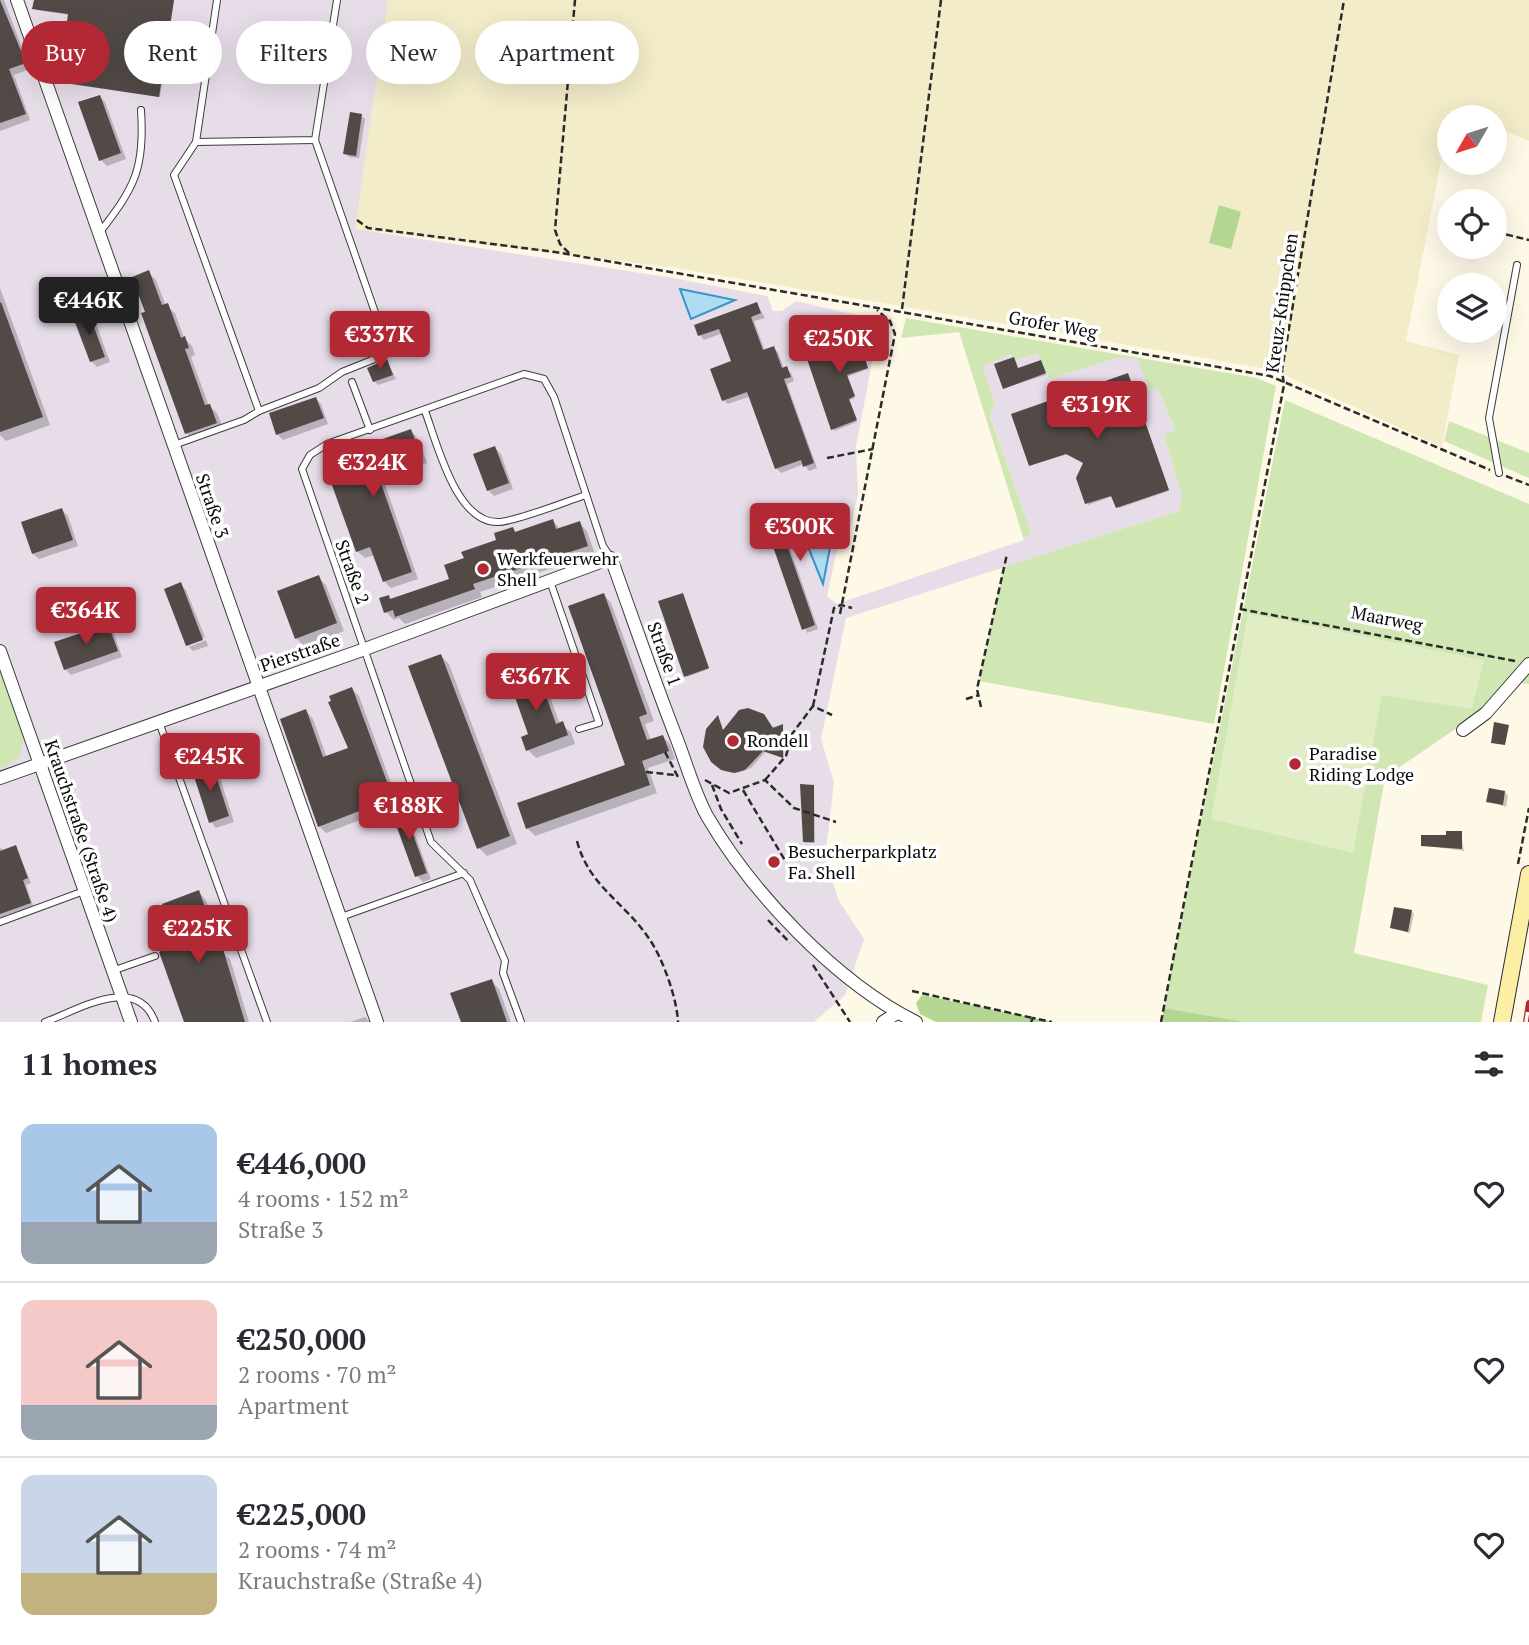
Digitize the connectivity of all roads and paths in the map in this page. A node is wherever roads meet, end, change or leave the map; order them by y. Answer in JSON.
{"nodes":[{"id":1,"x":17,"y":0,"type":"edge"},
{"id":2,"x":218,"y":0,"type":"edge"},
{"id":3,"x":337,"y":0,"type":"edge"},
{"id":4,"x":575,"y":0,"type":"edge"},
{"id":5,"x":941,"y":0,"type":"edge"},
{"id":6,"x":1344,"y":0,"type":"edge"},
{"id":7,"x":141,"y":110,"type":"dead end"},
{"id":8,"x":316,"y":140,"type":"junction"},
{"id":9,"x":196,"y":142,"type":"junction"},
{"id":10,"x":357,"y":220,"type":"dead end"},
{"id":11,"x":100,"y":232,"type":"junction"},
{"id":12,"x":1507,"y":235,"type":"edge"},
{"id":13,"x":1529,"y":240,"type":"edge"},
{"id":14,"x":555,"y":251,"type":"junction"},
{"id":15,"x":571,"y":255,"type":"junction"},
{"id":16,"x":555,"y":257,"type":"dead end"},
{"id":17,"x":1517,"y":265,"type":"dead end"},
{"id":18,"x":877,"y":310,"type":"junction"},
{"id":19,"x":902,"y":310,"type":"junction"},
{"id":20,"x":352,"y":382,"type":"dead end"},
{"id":21,"x":1284,"y":385,"type":"junction"},
{"id":22,"x":259,"y":411,"type":"junction"},
{"id":23,"x":425,"y":411,"type":"junction"},
{"id":24,"x":370,"y":430,"type":"junction"},
{"id":25,"x":172,"y":446,"type":"junction"},
{"id":26,"x":873,"y":449,"type":"junction"},
{"id":27,"x":827,"y":458,"type":"dead end"},
{"id":28,"x":1499,"y":473,"type":"junction"},
{"id":29,"x":1529,"y":485,"type":"edge"},
{"id":30,"x":586,"y":495,"type":"junction"},
{"id":31,"x":1007,"y":554,"type":"dead end"},
{"id":32,"x":611,"y":558,"type":"junction"},
{"id":33,"x":549,"y":579,"type":"junction"},
{"id":34,"x":841,"y":605,"type":"junction"},
{"id":35,"x":852,"y":608,"type":"dead end"},
{"id":36,"x":1240,"y":609,"type":"junction"},
{"id":37,"x":840,"y":614,"type":"dead end"},
{"id":38,"x":365,"y":649,"type":"junction"},
{"id":39,"x":0,"y":651,"type":"edge"},
{"id":40,"x":1528,"y":664,"type":"edge"},
{"id":41,"x":257,"y":687,"type":"junction"},
{"id":42,"x":979,"y":695,"type":"junction"},
{"id":43,"x":966,"y":699,"type":"dead end"},
{"id":44,"x":813,"y":706,"type":"junction"},
{"id":45,"x":981,"y":707,"type":"dead end"},
{"id":46,"x":832,"y":715,"type":"dead end"},
{"id":47,"x":159,"y":722,"type":"junction"},
{"id":48,"x":579,"y":729,"type":"dead end"},
{"id":49,"x":1463,"y":730,"type":"dead end"},
{"id":50,"x":39,"y":763,"type":"junction"},
{"id":51,"x":646,"y":772,"type":"dead end"},
{"id":52,"x":675,"y":775,"type":"dead end"},
{"id":53,"x":0,"y":778,"type":"edge"},
{"id":54,"x":692,"y":778,"type":"junction"},
{"id":55,"x":765,"y":780,"type":"junction"},
{"id":56,"x":712,"y":785,"type":"junction"},
{"id":57,"x":743,"y":790,"type":"junction"},
{"id":58,"x":836,"y":822,"type":"dead end"},
{"id":59,"x":577,"y":841,"type":"dead end"},
{"id":60,"x":743,"y":846,"type":"dead end"},
{"id":61,"x":786,"y":862,"type":"dead end"},
{"id":62,"x":464,"y":873,"type":"junction"},
{"id":63,"x":1529,"y":874,"type":"edge"},
{"id":64,"x":84,"y":891,"type":"junction"},
{"id":65,"x":340,"y":917,"type":"junction"},
{"id":66,"x":0,"y":922,"type":"edge"},
{"id":67,"x":155,"y":956,"type":"dead end"},
{"id":68,"x":813,"y":965,"type":"dead end"},
{"id":69,"x":112,"y":971,"type":"junction"},
{"id":70,"x":912,"y":991,"type":"dead end"},
{"id":71,"x":121,"y":994,"type":"junction"},
{"id":72,"x":897,"y":1013,"type":"junction"},
{"id":73,"x":1032,"y":1020,"type":"edge"},
{"id":74,"x":45,"y":1022,"type":"edge"},
{"id":75,"x":131,"y":1022,"type":"edge"},
{"id":76,"x":155,"y":1022,"type":"edge"},
{"id":77,"x":267,"y":1022,"type":"edge"},
{"id":78,"x":377,"y":1022,"type":"edge"},
{"id":79,"x":521,"y":1022,"type":"edge"},
{"id":80,"x":678,"y":1022,"type":"edge"},
{"id":81,"x":850,"y":1022,"type":"edge"},
{"id":82,"x":883,"y":1022,"type":"edge"},
{"id":83,"x":916,"y":1022,"type":"edge"},
{"id":84,"x":1052,"y":1022,"type":"edge"},
{"id":85,"x":1161,"y":1022,"type":"edge"},
{"id":86,"x":1502,"y":1022,"type":"edge"}],
"edges":[{"from":1,"to":11,"type":"street","name":"Straße 3"},
{"from":2,"to":9,"type":"lane"},
{"from":3,"to":8,"type":"lane"},
{"from":4,"to":15,"type":"path"},
{"from":5,"to":19,"type":"path"},
{"from":6,"to":21,"type":"path","name":"Kreuz-Knippchen"},
{"from":7,"to":11,"type":"lane"},
{"from":8,"to":9,"type":"lane"},
{"from":8,"to":22,"type":"lane"},
{"from":9,"to":22,"type":"lane"},
{"from":10,"to":14,"type":"path","name":"Grofer Weg"},
{"from":11,"to":25,"type":"street","name":"Straße 3"},
{"from":12,"to":13,"type":"path"},
{"from":14,"to":15,"type":"path","name":"Grofer Weg"},
{"from":14,"to":16,"type":"path"},
{"from":15,"to":18,"type":"path","name":"Grofer Weg"},
{"from":17,"to":28,"type":"lane"},
{"from":18,"to":19,"type":"path","name":"Grofer Weg"},
{"from":18,"to":26,"type":"path"},
{"from":19,"to":21,"type":"path","name":"Grofer Weg"},
{"from":20,"to":24,"type":"lane"},
{"from":21,"to":28,"type":"path","name":"Grofer Weg"},
{"from":21,"to":36,"type":"path","name":"Kreuz-Knippchen"},
{"from":22,"to":25,"type":"lane"},
{"from":23,"to":24,"type":"lane","name":"Straße 2"},
{"from":23,"to":30,"type":"lane"},
{"from":23,"to":30,"type":"lane","name":"Straße 2"},
{"from":24,"to":38,"type":"lane","name":"Straße 2"},
{"from":25,"to":41,"type":"street","name":"Straße 3"},
{"from":26,"to":27,"type":"path"},
{"from":26,"to":34,"type":"path"},
{"from":28,"to":29,"type":"path","name":"Grofer Weg"},
{"from":30,"to":32,"type":"lane","name":"Straße 2"},
{"from":31,"to":42,"type":"path"},
{"from":32,"to":33,"type":"street","name":"Pierstraße"},
{"from":32,"to":54,"type":"street","name":"Straße 1"},
{"from":33,"to":38,"type":"street","name":"Pierstraße"},
{"from":33,"to":48,"type":"lane"},
{"from":34,"to":35,"type":"path"},
{"from":34,"to":37,"type":"path"},
{"from":34,"to":44,"type":"path"},
{"from":36,"to":40,"type":"path","name":"Maarweg"},
{"from":36,"to":85,"type":"path","name":"Kreuz-Knippchen"},
{"from":38,"to":41,"type":"street","name":"Pierstraße"},
{"from":38,"to":62,"type":"lane","name":"Straße 2"},
{"from":39,"to":50,"type":"street","name":"Krauchstraße (Straße 4)"},
{"from":40,"to":49,"type":"street"},
{"from":41,"to":47,"type":"street","name":"Pierstraße"},
{"from":41,"to":65,"type":"street","name":"Straße 3"},
{"from":42,"to":43,"type":"path"},
{"from":42,"to":45,"type":"path"},
{"from":44,"to":46,"type":"path"},
{"from":44,"to":55,"type":"path"},
{"from":47,"to":50,"type":"street","name":"Pierstraße"},
{"from":47,"to":77,"type":"lane"},
{"from":50,"to":53,"type":"street","name":"Pierstraße"},
{"from":50,"to":64,"type":"street","name":"Krauchstraße (Straße 4)"},
{"from":51,"to":52,"type":"path"},
{"from":54,"to":56,"type":"path"},
{"from":54,"to":72,"type":"street","name":"Straße 1"},
{"from":55,"to":57,"type":"path"},
{"from":55,"to":58,"type":"path"},
{"from":56,"to":57,"type":"path"},
{"from":56,"to":60,"type":"path"},
{"from":57,"to":61,"type":"path"},
{"from":59,"to":80,"type":"path"},
{"from":62,"to":65,"type":"lane"},
{"from":62,"to":79,"type":"lane","name":"Straße 2"},
{"from":63,"to":86,"type":"main road"},
{"from":64,"to":66,"type":"lane"},
{"from":64,"to":69,"type":"street","name":"Krauchstraße (Straße 4)"},
{"from":65,"to":78,"type":"street","name":"Straße 3"},
{"from":67,"to":69,"type":"lane"},
{"from":68,"to":81,"type":"path"},
{"from":69,"to":71,"type":"street","name":"Krauchstraße (Straße 4)"},
{"from":70,"to":73,"type":"path"},
{"from":71,"to":74,"type":"lane"},
{"from":71,"to":75,"type":"street","name":"Krauchstraße (Straße 4)"},
{"from":71,"to":76,"type":"lane"},
{"from":72,"to":82,"type":"street"},
{"from":72,"to":83,"type":"street","name":"Straße 1"},
{"from":73,"to":84,"type":"path"}]}
